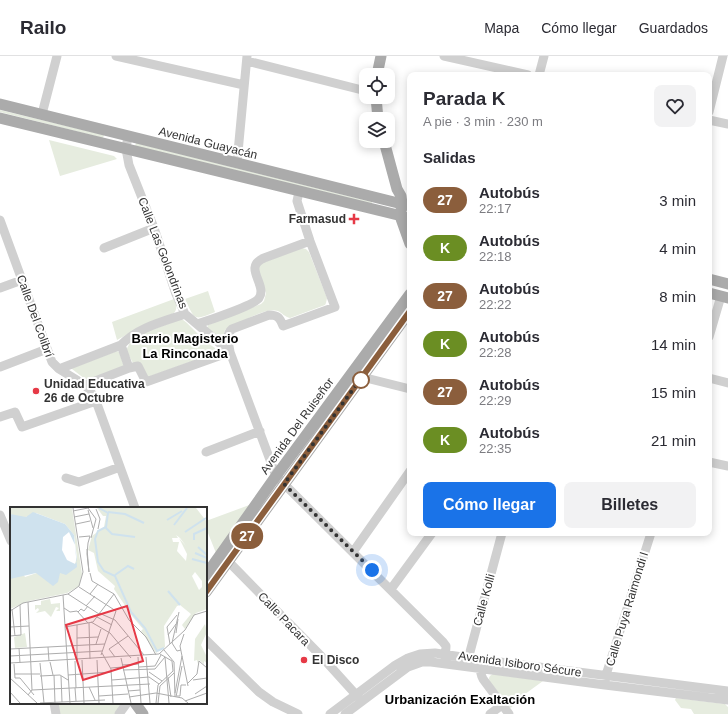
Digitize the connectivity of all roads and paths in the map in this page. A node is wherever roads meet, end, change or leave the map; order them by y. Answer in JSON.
{"nodes":[{"id":1,"x":57,"y":56,"type":"edge"},
{"id":2,"x":116,"y":56,"type":"edge"},
{"id":3,"x":381,"y":56,"type":"edge"},
{"id":4,"x":444,"y":56,"type":"edge"},
{"id":5,"x":544,"y":56,"type":"edge"},
{"id":6,"x":723,"y":56,"type":"edge"},
{"id":7,"x":247,"y":58,"type":"edge"},
{"id":8,"x":378,"y":68,"type":"edge"},
{"id":9,"x":515,"y":72,"type":"edge"},
{"id":10,"x":540,"y":72,"type":"edge"},
{"id":11,"x":244,"y":85,"type":"junction"},
{"id":12,"x":359,"y":89,"type":"edge"},
{"id":13,"x":712,"y":100,"type":"edge"},
{"id":14,"x":0,"y":104,"type":"edge"},
{"id":15,"x":42,"y":114,"type":"junction"},
{"id":16,"x":0,"y":118,"type":"edge"},
{"id":17,"x":712,"y":121,"type":"edge"},
{"id":18,"x":728,"y":124,"type":"edge"},
{"id":19,"x":128,"y":136,"type":"junction"},
{"id":20,"x":386,"y":148,"type":"edge"},
{"id":21,"x":126,"y":149,"type":"junction"},
{"id":22,"x":237,"y":163,"type":"junction"},
{"id":23,"x":299,"y":192,"type":"junction"},
{"id":24,"x":406,"y":205,"type":"edge"},
{"id":25,"x":405,"y":217,"type":"edge"},
{"id":26,"x":0,"y":220,"type":"edge"},
{"id":27,"x":154,"y":228,"type":"junction"},
{"id":28,"x":407,"y":228,"type":"edge"},
{"id":29,"x":310,"y":241,"type":"junction"},
{"id":30,"x":104,"y":248,"type":"dead end"},
{"id":31,"x":22,"y":280,"type":"junction"},
{"id":32,"x":712,"y":280,"type":"edge"},
{"id":33,"x":728,"y":284,"type":"edge"},
{"id":34,"x":0,"y":288,"type":"edge"},
{"id":35,"x":712,"y":294,"type":"edge"},
{"id":36,"x":724,"y":297,"type":"edge"},
{"id":37,"x":407,"y":299,"type":"edge"},
{"id":38,"x":185,"y":314,"type":"junction"},
{"id":39,"x":407,"y":316,"type":"edge"},
{"id":40,"x":197,"y":324,"type":"junction"},
{"id":41,"x":712,"y":329,"type":"edge"},
{"id":42,"x":121,"y":345,"type":"junction"},
{"id":43,"x":47,"y":350,"type":"junction"},
{"id":44,"x":230,"y":352,"type":"junction"},
{"id":45,"x":0,"y":367,"type":"edge"},
{"id":46,"x":129,"y":368,"type":"junction"},
{"id":47,"x":59,"y":369,"type":"junction"},
{"id":48,"x":358,"y":374,"type":"junction"},
{"id":49,"x":712,"y":379,"type":"edge"},
{"id":50,"x":728,"y":383,"type":"edge"},
{"id":51,"x":85,"y":385,"type":"junction"},
{"id":52,"x":407,"y":388,"type":"edge"},
{"id":53,"x":96,"y":401,"type":"junction"},
{"id":54,"x":0,"y":417,"type":"edge"},
{"id":55,"x":260,"y":431,"type":"junction"},
{"id":56,"x":206,"y":452,"type":"dead end"},
{"id":57,"x":712,"y":463,"type":"edge"},
{"id":58,"x":728,"y":466,"type":"edge"},
{"id":59,"x":120,"y":467,"type":"junction"},
{"id":60,"x":407,"y":475,"type":"edge"},
{"id":61,"x":66,"y":478,"type":"dead end"},
{"id":62,"x":280,"y":480,"type":"junction"},
{"id":63,"x":135,"y":507,"type":"edge"},
{"id":64,"x":0,"y":515,"type":"edge"},
{"id":65,"x":430,"y":536,"type":"edge"},
{"id":66,"x":501,"y":536,"type":"edge"},
{"id":67,"x":650,"y":536,"type":"edge"},
{"id":68,"x":10,"y":539,"type":"edge"},
{"id":69,"x":353,"y":552,"type":"junction"},
{"id":70,"x":225,"y":558,"type":"junction"},
{"id":71,"x":207,"y":574,"type":"edge"},
{"id":72,"x":390,"y":589,"type":"junction"},
{"id":73,"x":207,"y":590,"type":"edge"},
{"id":74,"x":207,"y":641,"type":"edge"},
{"id":75,"x":445,"y":659,"type":"junction"},
{"id":76,"x":468,"y":662,"type":"junction"},
{"id":77,"x":480,"y":663,"type":"junction"},
{"id":78,"x":606,"y":680,"type":"junction"},
{"id":79,"x":728,"y":691,"type":"edge"},
{"id":80,"x":356,"y":694,"type":"junction"},
{"id":81,"x":728,"y":700,"type":"edge"},
{"id":82,"x":362,"y":702,"type":"junction"},
{"id":83,"x":54,"y":704,"type":"edge"},
{"id":84,"x":126,"y":704,"type":"edge"},
{"id":85,"x":136,"y":704,"type":"edge"},
{"id":86,"x":502,"y":705,"type":"junction"},
{"id":87,"x":56,"y":714,"type":"edge"},
{"id":88,"x":119,"y":714,"type":"edge"},
{"id":89,"x":144,"y":714,"type":"edge"},
{"id":90,"x":298,"y":714,"type":"edge"},
{"id":91,"x":330,"y":714,"type":"edge"},
{"id":92,"x":345,"y":714,"type":"edge"},
{"id":93,"x":490,"y":714,"type":"edge"},
{"id":94,"x":509,"y":714,"type":"edge"}],
"edges":[{"from":1,"to":15,"type":"street"},
{"from":2,"to":11,"type":"street"},
{"from":3,"to":8,"type":"main road"},
{"from":4,"to":9,"type":"street"},
{"from":5,"to":10,"type":"street"},
{"from":6,"to":13,"type":"street"},
{"from":7,"to":11,"type":"street"},
{"from":7,"to":12,"type":"street"},
{"from":11,"to":22,"type":"street"},
{"from":14,"to":15,"type":"main road","name":"Avenida Guayacán"},
{"from":15,"to":19,"type":"main road","name":"Avenida Guayacán"},
{"from":16,"to":21,"type":"main road"},
{"from":17,"to":18,"type":"street"},
{"from":19,"to":21,"type":"street","name":"Calle Las Golondrinas"},
{"from":19,"to":22,"type":"main road","name":"Avenida Guayacán"},
{"from":20,"to":24,"type":"main road"},
{"from":21,"to":23,"type":"main road"},
{"from":21,"to":27,"type":"street","name":"Calle Las Golondrinas"},
{"from":22,"to":24,"type":"main road","name":"Avenida Guayacán"},
{"from":23,"to":25,"type":"main road"},
{"from":23,"to":29,"type":"street"},
{"from":24,"to":25,"type":"main road"},
{"from":25,"to":28,"type":"main road"},
{"from":26,"to":31,"type":"street","name":"Calle Del Colibrí"},
{"from":27,"to":30,"type":"street"},
{"from":27,"to":38,"type":"street","name":"Calle Las Golondrinas"},
{"from":29,"to":40,"type":"street"},
{"from":29,"to":44,"type":"street"},
{"from":31,"to":34,"type":"street"},
{"from":31,"to":43,"type":"street","name":"Calle Del Colibrí"},
{"from":32,"to":33,"type":"main road"},
{"from":35,"to":36,"type":"main road"},
{"from":36,"to":41,"type":"street"},
{"from":37,"to":48,"type":"main road","name":"Avenida Del Ruiseñor"},
{"from":38,"to":40,"type":"street","name":"Calle Las Golondrinas"},
{"from":38,"to":42,"type":"street"},
{"from":39,"to":48,"type":"main road","name":"Avenida Del Ruiseñor"},
{"from":40,"to":44,"type":"street","name":"Calle Las Golondrinas"},
{"from":42,"to":46,"type":"street"},
{"from":42,"to":47,"type":"street"},
{"from":43,"to":45,"type":"street"},
{"from":43,"to":47,"type":"street","name":"Calle Del Colibrí"},
{"from":44,"to":46,"type":"street"},
{"from":44,"to":55,"type":"street","name":"Calle Las Golondrinas"},
{"from":46,"to":51,"type":"street"},
{"from":47,"to":51,"type":"street","name":"Calle Del Colibrí"},
{"from":48,"to":52,"type":"street"},
{"from":48,"to":62,"type":"main road","name":"Avenida Del Ruiseñor"},
{"from":49,"to":50,"type":"street"},
{"from":51,"to":53,"type":"street","name":"Calle Del Colibrí"},
{"from":53,"to":54,"type":"street"},
{"from":53,"to":59,"type":"street","name":"Calle Del Colibrí"},
{"from":55,"to":56,"type":"street"},
{"from":55,"to":62,"type":"street","name":"Calle Las Golondrinas"},
{"from":57,"to":58,"type":"street"},
{"from":59,"to":61,"type":"street"},
{"from":59,"to":63,"type":"street","name":"Calle Del Colibrí"},
{"from":60,"to":69,"type":"street"},
{"from":62,"to":69,"type":"street"},
{"from":62,"to":70,"type":"main road","name":"Avenida Del Ruiseñor"},
{"from":64,"to":68,"type":"street"},
{"from":65,"to":72,"type":"street"},
{"from":66,"to":76,"type":"street","name":"Calle Kolli"},
{"from":67,"to":78,"type":"street","name":"Calle Puya Raimondi I"},
{"from":69,"to":72,"type":"street"},
{"from":70,"to":71,"type":"main road","name":"Avenida Del Ruiseñor"},
{"from":70,"to":73,"type":"main road","name":"Avenida Del Ruiseñor"},
{"from":70,"to":80,"type":"street","name":"Calle Pacara"},
{"from":72,"to":75,"type":"street"},
{"from":74,"to":90,"type":"street"},
{"from":75,"to":76,"type":"street","name":"Avenida Isiboro Sécure"},
{"from":75,"to":80,"type":"street","name":"Avenida Isiboro Sécure"},
{"from":75,"to":82,"type":"street","name":"Avenida Isiboro Sécure"},
{"from":76,"to":77,"type":"street","name":"Avenida Isiboro Sécure"},
{"from":77,"to":78,"type":"street","name":"Avenida Isiboro Sécure"},
{"from":77,"to":86,"type":"street"},
{"from":78,"to":79,"type":"street","name":"Avenida Isiboro Sécure"},
{"from":78,"to":81,"type":"street","name":"Avenida Isiboro Sécure"},
{"from":80,"to":82,"type":"street","name":"Calle Pacara"},
{"from":80,"to":91,"type":"street","name":"Avenida Isiboro Sécure"},
{"from":82,"to":92,"type":"street","name":"Avenida Isiboro Sécure"},
{"from":83,"to":87,"type":"street"},
{"from":84,"to":88,"type":"street"},
{"from":85,"to":89,"type":"main road"},
{"from":86,"to":93,"type":"street"},
{"from":86,"to":94,"type":"street"}]}
